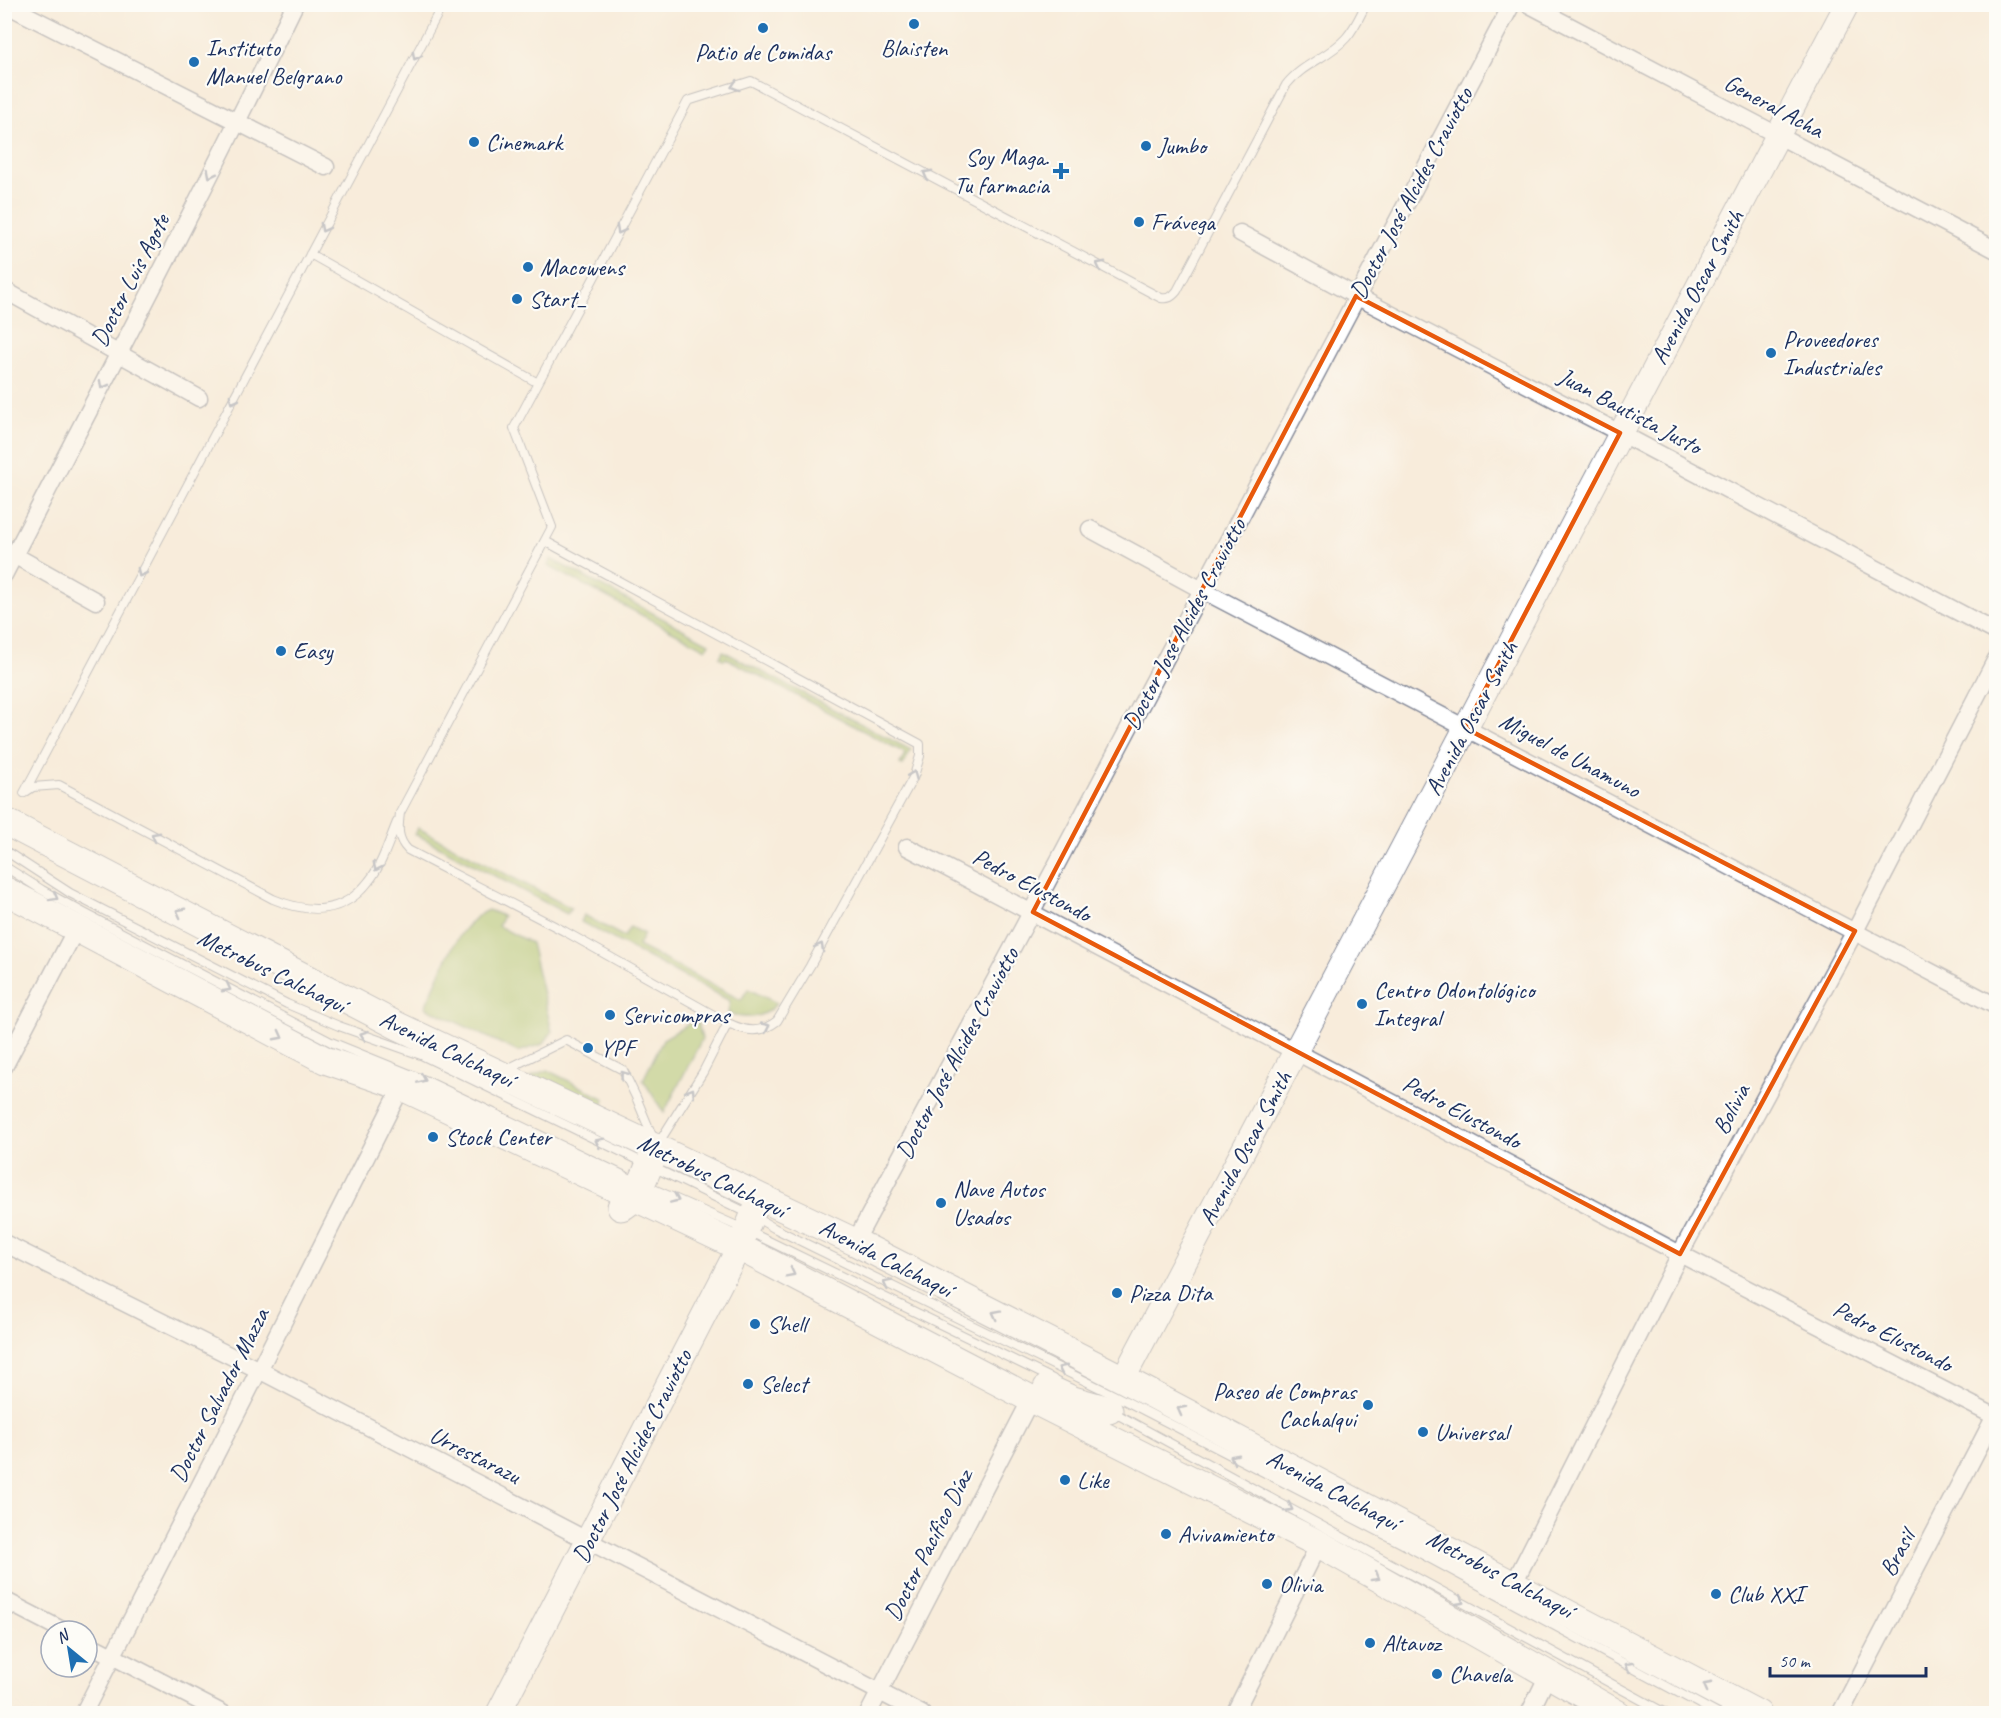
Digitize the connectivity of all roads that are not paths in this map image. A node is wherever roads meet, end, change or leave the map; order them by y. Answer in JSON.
{"nodes":[{"id":1,"x":5,"y":4,"type":"edge"},
{"id":2,"x":295,"y":4,"type":"edge"},
{"id":3,"x":443,"y":4,"type":"edge"},
{"id":4,"x":1366,"y":4,"type":"edge"},
{"id":5,"x":1512,"y":4,"type":"edge"},
{"id":6,"x":1528,"y":4,"type":"edge"},
{"id":7,"x":1847,"y":4,"type":"edge"},
{"id":8,"x":238,"y":122,"type":"junction"},
{"id":9,"x":1777,"y":135,"type":"junction"},
{"id":10,"x":326,"y":167,"type":"dead end"},
{"id":11,"x":1240,"y":233,"type":"dead end"},
{"id":12,"x":1996,"y":250,"type":"edge"},
{"id":13,"x":310,"y":254,"type":"junction"},
{"id":14,"x":4,"y":290,"type":"edge"},
{"id":15,"x":1356,"y":296,"type":"junction"},
{"id":16,"x":120,"y":353,"type":"junction"},
{"id":17,"x":538,"y":383,"type":"junction"},
{"id":18,"x":199,"y":398,"type":"dead end"},
{"id":19,"x":1620,"y":433,"type":"junction"},
{"id":20,"x":1090,"y":529,"type":"dead end"},
{"id":21,"x":545,"y":541,"type":"junction"},
{"id":22,"x":10,"y":552,"type":"edge"},
{"id":23,"x":4,"y":575,"type":"edge"},
{"id":24,"x":1203,"y":590,"type":"junction"},
{"id":25,"x":96,"y":601,"type":"dead end"},
{"id":26,"x":1996,"y":632,"type":"edge"},
{"id":27,"x":1996,"y":659,"type":"edge"},
{"id":28,"x":1466,"y":728,"type":"junction"},
{"id":29,"x":400,"y":813,"type":"junction"},
{"id":30,"x":4,"y":821,"type":"edge"},
{"id":31,"x":907,"y":847,"type":"dead end"},
{"id":32,"x":4,"y":850,"type":"edge"},
{"id":33,"x":4,"y":867,"type":"edge"},
{"id":34,"x":4,"y":890,"type":"edge"},
{"id":35,"x":1032,"y":912,"type":"junction"},
{"id":36,"x":76,"y":929,"type":"junction"},
{"id":37,"x":1855,"y":931,"type":"junction"},
{"id":38,"x":1996,"y":1005,"type":"edge"},
{"id":39,"x":728,"y":1023,"type":"junction"},
{"id":40,"x":1295,"y":1051,"type":"junction"},
{"id":41,"x":325,"y":1060,"type":"junction"},
{"id":42,"x":4,"y":1067,"type":"edge"},
{"id":43,"x":497,"y":1074,"type":"junction"},
{"id":44,"x":390,"y":1107,"type":"junction"},
{"id":45,"x":645,"y":1174,"type":"junction"},
{"id":46,"x":749,"y":1222,"type":"junction"},
{"id":47,"x":855,"y":1242,"type":"junction"},
{"id":48,"x":4,"y":1243,"type":"edge"},
{"id":49,"x":1680,"y":1254,"type":"junction"},
{"id":50,"x":877,"y":1318,"type":"junction"},
{"id":51,"x":259,"y":1370,"type":"junction"},
{"id":52,"x":1062,"y":1383,"type":"dead end"},
{"id":53,"x":1072,"y":1389,"type":"dead end"},
{"id":54,"x":1031,"y":1399,"type":"junction"},
{"id":55,"x":1112,"y":1404,"type":"junction"},
{"id":56,"x":1996,"y":1416,"type":"edge"},
{"id":57,"x":589,"y":1540,"type":"junction"},
{"id":58,"x":1319,"y":1544,"type":"junction"},
{"id":59,"x":1513,"y":1585,"type":"junction"},
{"id":60,"x":4,"y":1600,"type":"edge"},
{"id":61,"x":41,"y":1619,"type":"edge"},
{"id":62,"x":99,"y":1650,"type":"edge"},
{"id":63,"x":112,"y":1657,"type":"junction"},
{"id":64,"x":1548,"y":1675,"type":"junction"},
{"id":65,"x":880,"y":1692,"type":"junction"},
{"id":66,"x":1530,"y":1712,"type":"edge"},
{"id":67,"x":82,"y":1713,"type":"edge"},
{"id":68,"x":224,"y":1713,"type":"edge"},
{"id":69,"x":498,"y":1713,"type":"edge"},
{"id":70,"x":868,"y":1713,"type":"edge"},
{"id":71,"x":922,"y":1713,"type":"edge"},
{"id":72,"x":1234,"y":1713,"type":"edge"},
{"id":73,"x":1618,"y":1713,"type":"edge"},
{"id":74,"x":1667,"y":1713,"type":"edge"},
{"id":75,"x":1718,"y":1713,"type":"edge"},
{"id":76,"x":1758,"y":1713,"type":"edge"},
{"id":77,"x":1840,"y":1713,"type":"edge"}],
"edges":[{"from":1,"to":8,"type":"street"},
{"from":2,"to":8,"type":"street","name":"Doctor Luis Agote"},
{"from":3,"to":13,"type":"lane","one_way":true},
{"from":4,"to":17,"type":"lane","one_way":true},
{"from":5,"to":15,"type":"street","name":"Doctor José Alcides Craviotto"},
{"from":6,"to":9,"type":"street","name":"General Acha"},
{"from":7,"to":9,"type":"main road","name":"Avenida Oscar Smith"},
{"from":8,"to":10,"type":"street"},
{"from":8,"to":16,"type":"street","name":"Doctor Luis Agote","one_way":true},
{"from":9,"to":12,"type":"street","name":"General Acha"},
{"from":9,"to":19,"type":"main road","name":"Avenida Oscar Smith"},
{"from":11,"to":15,"type":"street","name":"Juan Bautista Justo"},
{"from":13,"to":17,"type":"lane"},
{"from":13,"to":29,"type":"lane"},
{"from":14,"to":16,"type":"street"},
{"from":15,"to":19,"type":"street","name":"Juan Bautista Justo"},
{"from":15,"to":24,"type":"street","name":"Doctor José Alcides Craviotto"},
{"from":16,"to":18,"type":"street"},
{"from":16,"to":22,"type":"street","name":"Doctor Luis Agote","one_way":true},
{"from":17,"to":21,"type":"lane"},
{"from":19,"to":26,"type":"street","name":"Juan Bautista Justo"},
{"from":19,"to":28,"type":"main road","name":"Avenida Oscar Smith"},
{"from":20,"to":24,"type":"street","name":"Miguel de Unamuno"},
{"from":21,"to":29,"type":"lane"},
{"from":39,"to":21,"type":"lane","one_way":true},
{"from":22,"to":23,"type":"street","name":"Doctor Luis Agote"},
{"from":22,"to":25,"type":"street"},
{"from":24,"to":28,"type":"street","name":"Miguel de Unamuno"},
{"from":24,"to":35,"type":"street","name":"Doctor José Alcides Craviotto"},
{"from":27,"to":37,"type":"street","name":"Bolivia"},
{"from":28,"to":37,"type":"street","name":"Miguel de Unamuno"},
{"from":28,"to":40,"type":"main road","name":"Avenida Oscar Smith"},
{"from":29,"to":39,"type":"lane"},
{"from":43,"to":30,"type":"main road","name":"Avenida Calchaquí","one_way":true},
{"from":31,"to":35,"type":"street","name":"Pedro Elustondo"},
{"from":45,"to":32,"type":"lane","name":"Metrobus Calchaquí","one_way":true},
{"from":33,"to":45,"type":"lane","name":"Metrobus Calchaquí","one_way":true},
{"from":34,"to":36,"type":"main road","name":"Avenida Calchaquí"},
{"from":35,"to":40,"type":"street","name":"Pedro Elustondo"},
{"from":35,"to":47,"type":"street","name":"Doctor José Alcides Craviotto"},
{"from":36,"to":41,"type":"main road","name":"Avenida Calchaquí","one_way":true},
{"from":36,"to":42,"type":"street"},
{"from":37,"to":38,"type":"street","name":"Miguel de Unamuno"},
{"from":37,"to":49,"type":"street","name":"Bolivia"},
{"from":45,"to":39,"type":"lane","one_way":true},
{"from":40,"to":49,"type":"street","name":"Pedro Elustondo"},
{"from":40,"to":55,"type":"main road","name":"Avenida Oscar Smith"},
{"from":41,"to":44,"type":"main road"},
{"from":41,"to":45,"type":"main road","name":"Avenida Calchaquí"},
{"from":43,"to":45,"type":"main road","name":"Avenida Calchaquí"},
{"from":45,"to":43,"type":"lane","one_way":true},
{"from":44,"to":45,"type":"main road"},
{"from":44,"to":51,"type":"street","name":"Doctor Salvador Mazza"},
{"from":45,"to":46,"type":"main road","name":"Avenida Calchaquí"},
{"from":45,"to":46,"type":"main road","name":"Avenida Calchaquí","one_way":true},
{"from":46,"to":47,"type":"main road","name":"Avenida Calchaquí"},
{"from":46,"to":50,"type":"main road","name":"Avenida Calchaquí","one_way":true},
{"from":46,"to":52,"type":"lane","name":"Metrobus Calchaquí"},
{"from":55,"to":46,"type":"lane","name":"Metrobus Calchaquí","one_way":true},
{"from":46,"to":57,"type":"main road","name":"Doctor José Alcides Craviotto"},
{"from":55,"to":47,"type":"main road","name":"Avenida Calchaquí","one_way":true},
{"from":48,"to":51,"type":"street","name":"Urrestarazu"},
{"from":49,"to":56,"type":"street","name":"Pedro Elustondo"},
{"from":49,"to":59,"type":"street","name":"Bolivia"},
{"from":50,"to":54,"type":"main road","name":"Avenida Calchaquí"},
{"from":50,"to":55,"type":"main road"},
{"from":51,"to":57,"type":"street","name":"Urrestarazu"},
{"from":51,"to":63,"type":"street","name":"Doctor Salvador Mazza"},
{"from":53,"to":55,"type":"lane","name":"Metrobus Calchaquí"},
{"from":54,"to":55,"type":"main road","name":"Avenida Calchaquí"},
{"from":54,"to":65,"type":"street","name":"Doctor Pacífico Díaz"},
{"from":55,"to":58,"type":"main road","name":"Avenida Calchaquí"},
{"from":59,"to":55,"type":"main road","name":"Avenida Calchaquí","one_way":true},
{"from":55,"to":74,"type":"lane","name":"Metrobus Calchaquí","one_way":true},
{"from":75,"to":55,"type":"lane","name":"Metrobus Calchaquí","one_way":true},
{"from":56,"to":77,"type":"street","name":"Brasil"},
{"from":57,"to":65,"type":"street","name":"Urrestarazu"},
{"from":57,"to":69,"type":"main road","name":"Doctor José Alcides Craviotto"},
{"from":58,"to":64,"type":"main road","name":"Avenida Calchaquí","one_way":true},
{"from":58,"to":72,"type":"street"},
{"from":76,"to":59,"type":"main road","name":"Avenida Calchaquí","one_way":true},
{"from":60,"to":61,"type":"street"},
{"from":62,"to":63,"type":"street"},
{"from":63,"to":67,"type":"street","name":"Doctor Salvador Mazza"},
{"from":63,"to":68,"type":"street"},
{"from":64,"to":66,"type":"street"},
{"from":64,"to":73,"type":"main road","name":"Avenida Calchaquí"},
{"from":65,"to":70,"type":"street","name":"Doctor Pacífico Díaz"},
{"from":65,"to":71,"type":"street","name":"Urrestarazu"}]}
